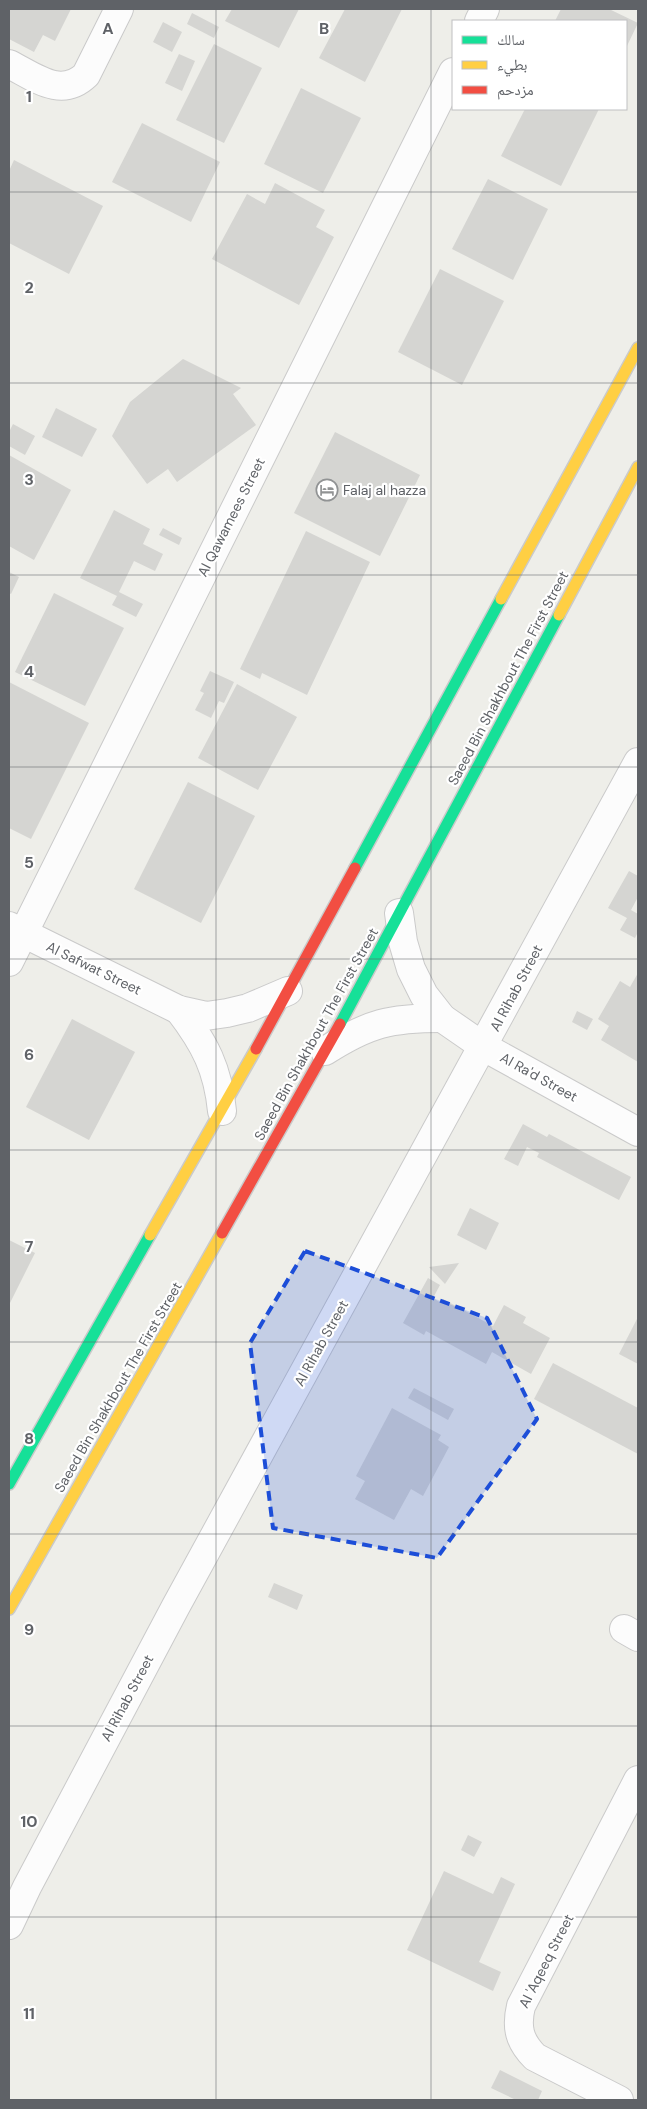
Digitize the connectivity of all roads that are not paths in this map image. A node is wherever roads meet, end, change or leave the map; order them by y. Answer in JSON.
{"nodes":[{"id":1,"x":119,"y":9,"type":"edge"},
{"id":2,"x":9,"y":64,"type":"edge"},
{"id":3,"x":452,"y":74,"type":"edge"},
{"id":4,"x":638,"y":348,"type":"edge"},
{"id":5,"x":638,"y":467,"type":"edge"},
{"id":6,"x":638,"y":762,"type":"edge"},
{"id":7,"x":399,"y":913,"type":"junction"},
{"id":8,"x":16,"y":929,"type":"edge"},
{"id":9,"x":9,"y":962,"type":"edge"},
{"id":10,"x":288,"y":991,"type":"junction"},
{"id":11,"x":180,"y":1010,"type":"junction"},
{"id":12,"x":442,"y":1018,"type":"junction"},
{"id":13,"x":484,"y":1047,"type":"junction"},
{"id":14,"x":325,"y":1050,"type":"junction"},
{"id":15,"x":222,"y":1111,"type":"junction"},
{"id":16,"x":638,"y":1132,"type":"edge"},
{"id":17,"x":9,"y":1484,"type":"edge"},
{"id":18,"x":9,"y":1609,"type":"edge"},
{"id":19,"x":638,"y":1780,"type":"edge"},
{"id":20,"x":9,"y":1926,"type":"edge"},
{"id":21,"x":619,"y":2100,"type":"edge"}],
"edges":[{"from":1,"to":2,"type":"street"},
{"from":3,"to":8,"type":"street","name":"Al Qawamees Street"},
{"from":4,"to":10,"type":"main road"},
{"from":5,"to":7,"type":"main road","name":"Saeed Bin Shakhbout The First Street"},
{"from":6,"to":13,"type":"street","name":"Al Rihab Street"},
{"from":7,"to":12,"type":"street","name":"Al Ra'd Street"},
{"from":7,"to":14,"type":"main road","name":"Saeed Bin Shakhbout The First Street"},
{"from":8,"to":9,"type":"street","name":"Al Qawamees Street"},
{"from":8,"to":11,"type":"street","name":"Al Safwat Street"},
{"from":10,"to":11,"type":"street","name":"Al Safwat Street"},
{"from":10,"to":15,"type":"main road"},
{"from":11,"to":15,"type":"street"},
{"from":12,"to":13,"type":"street","name":"Al Ra'd Street"},
{"from":12,"to":14,"type":"street"},
{"from":13,"to":16,"type":"street","name":"Al Ra'd Street"},
{"from":13,"to":20,"type":"street","name":"Al Rihab Street"},
{"from":14,"to":18,"type":"main road","name":"Saeed Bin Shakhbout The First Street"},
{"from":15,"to":17,"type":"main road"},
{"from":19,"to":21,"type":"street","name":"Al 'Aqeeq Street"}]}
